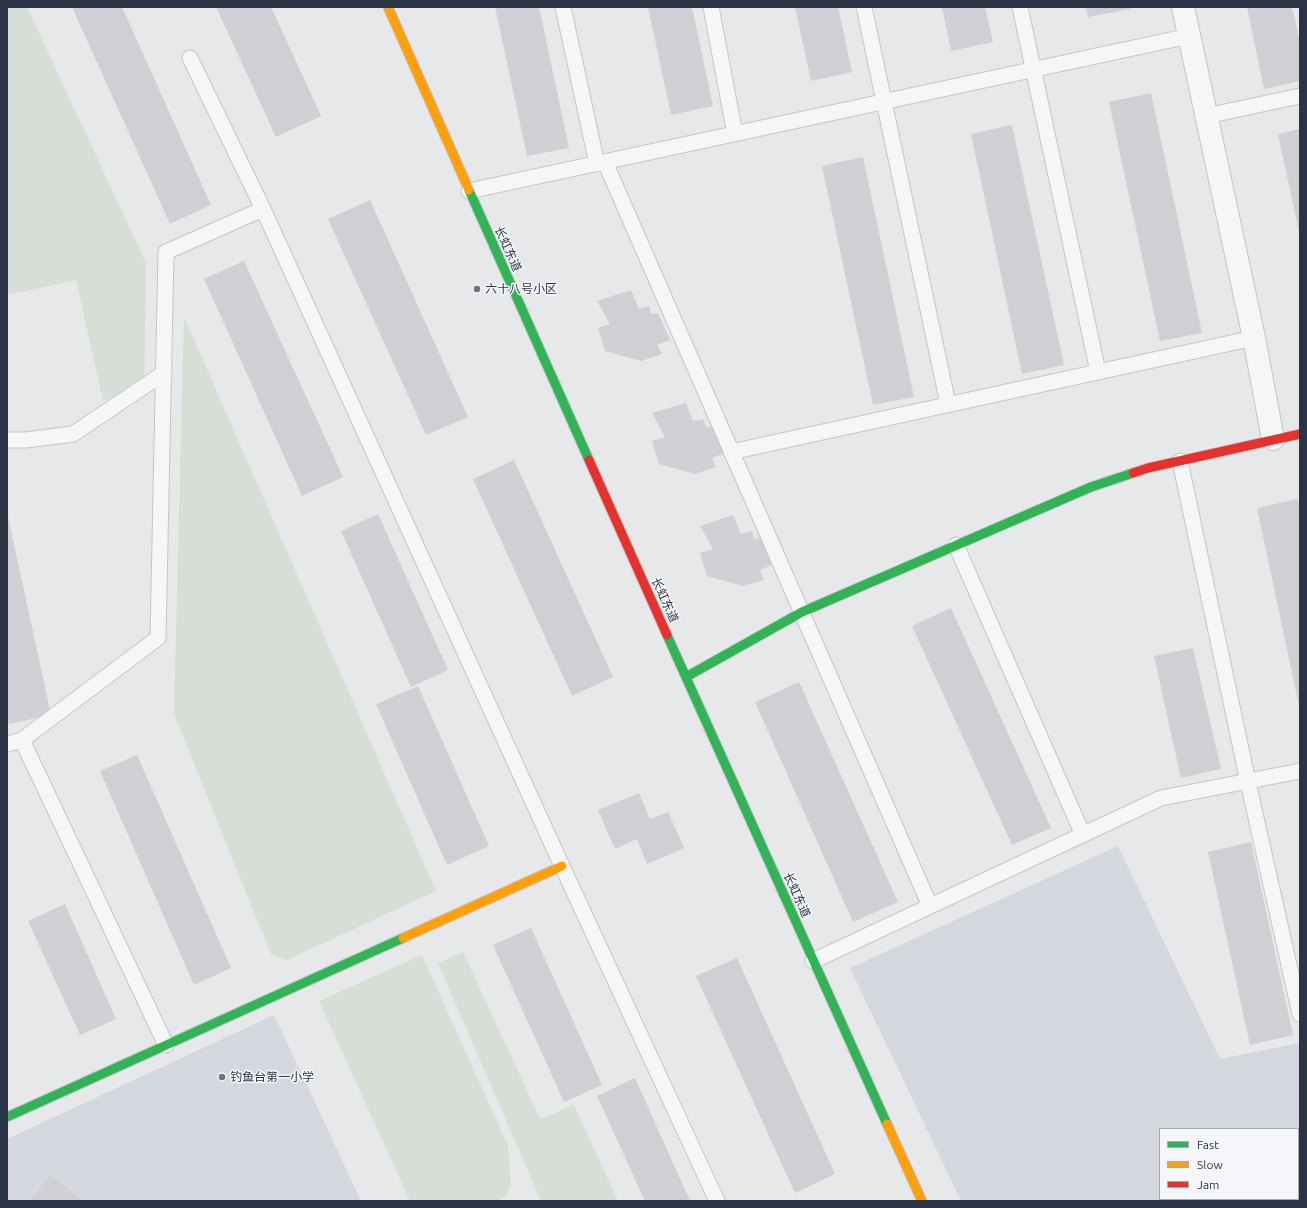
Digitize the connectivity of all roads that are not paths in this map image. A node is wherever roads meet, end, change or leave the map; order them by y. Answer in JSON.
{"nodes":[{"id":1,"x":388,"y":7,"type":"edge"},
{"id":2,"x":564,"y":7,"type":"edge"},
{"id":3,"x":711,"y":7,"type":"edge"},
{"id":4,"x":864,"y":7,"type":"edge"},
{"id":5,"x":1020,"y":7,"type":"edge"},
{"id":6,"x":1183,"y":7,"type":"edge"},
{"id":7,"x":1189,"y":36,"type":"junction"},
{"id":8,"x":190,"y":58,"type":"dead end"},
{"id":9,"x":1033,"y":70,"type":"junction"},
{"id":10,"x":1300,"y":96,"type":"edge"},
{"id":11,"x":884,"y":102,"type":"junction"},
{"id":12,"x":1206,"y":116,"type":"junction"},
{"id":13,"x":735,"y":134,"type":"junction"},
{"id":14,"x":601,"y":163,"type":"junction"},
{"id":15,"x":469,"y":191,"type":"junction"},
{"id":16,"x":263,"y":208,"type":"junction"},
{"id":17,"x":1254,"y":338,"type":"junction"},
{"id":18,"x":1098,"y":372,"type":"junction"},
{"id":19,"x":164,"y":373,"type":"junction"},
{"id":20,"x":948,"y":404,"type":"junction"},
{"id":21,"x":1300,"y":434,"type":"edge"},
{"id":22,"x":1274,"y":439,"type":"junction"},
{"id":23,"x":7,"y":440,"type":"edge"},
{"id":24,"x":731,"y":452,"type":"junction"},
{"id":25,"x":1180,"y":461,"type":"junction"},
{"id":26,"x":956,"y":545,"type":"junction"},
{"id":27,"x":802,"y":612,"type":"junction"},
{"id":28,"x":686,"y":677,"type":"junction"},
{"id":29,"x":22,"y":740,"type":"junction"},
{"id":30,"x":7,"y":744,"type":"edge"},
{"id":31,"x":1300,"y":771,"type":"edge"},
{"id":32,"x":1248,"y":782,"type":"junction"},
{"id":33,"x":1082,"y":835,"type":"junction"},
{"id":34,"x":562,"y":866,"type":"junction"},
{"id":35,"x":930,"y":906,"type":"junction"},
{"id":36,"x":813,"y":961,"type":"junction"},
{"id":37,"x":1300,"y":1014,"type":"edge"},
{"id":38,"x":166,"y":1045,"type":"junction"},
{"id":39,"x":7,"y":1117,"type":"edge"},
{"id":40,"x":717,"y":1201,"type":"edge"},
{"id":41,"x":922,"y":1201,"type":"edge"}],
"edges":[{"from":1,"to":15,"type":"street","name":"长虹东道"},
{"from":2,"to":14,"type":"lane"},
{"from":3,"to":13,"type":"lane"},
{"from":4,"to":11,"type":"lane"},
{"from":5,"to":9,"type":"lane"},
{"from":6,"to":7,"type":"street"},
{"from":7,"to":9,"type":"lane"},
{"from":7,"to":12,"type":"street"},
{"from":8,"to":16,"type":"lane"},
{"from":9,"to":11,"type":"lane"},
{"from":9,"to":18,"type":"lane"},
{"from":10,"to":12,"type":"lane"},
{"from":11,"to":13,"type":"lane"},
{"from":11,"to":20,"type":"lane"},
{"from":12,"to":17,"type":"street"},
{"from":13,"to":14,"type":"lane"},
{"from":14,"to":15,"type":"lane"},
{"from":14,"to":24,"type":"lane"},
{"from":15,"to":28,"type":"street","name":"长虹东道"},
{"from":16,"to":19,"type":"lane"},
{"from":16,"to":34,"type":"lane"},
{"from":17,"to":18,"type":"lane"},
{"from":17,"to":22,"type":"street"},
{"from":18,"to":20,"type":"lane"},
{"from":19,"to":23,"type":"lane"},
{"from":19,"to":29,"type":"lane"},
{"from":20,"to":24,"type":"lane"},
{"from":21,"to":22,"type":"street"},
{"from":22,"to":25,"type":"street"},
{"from":24,"to":27,"type":"lane"},
{"from":25,"to":26,"type":"street"},
{"from":25,"to":32,"type":"lane"},
{"from":26,"to":27,"type":"street"},
{"from":26,"to":33,"type":"lane"},
{"from":27,"to":28,"type":"street"},
{"from":27,"to":35,"type":"lane"},
{"from":28,"to":36,"type":"street","name":"长虹东道"},
{"from":29,"to":30,"type":"lane"},
{"from":29,"to":38,"type":"lane"},
{"from":31,"to":32,"type":"lane"},
{"from":32,"to":33,"type":"lane"},
{"from":32,"to":37,"type":"lane"},
{"from":33,"to":35,"type":"lane"},
{"from":34,"to":38,"type":"street"},
{"from":34,"to":40,"type":"lane"},
{"from":35,"to":36,"type":"lane"},
{"from":36,"to":41,"type":"street","name":"长虹东道"},
{"from":38,"to":39,"type":"street"}]}
